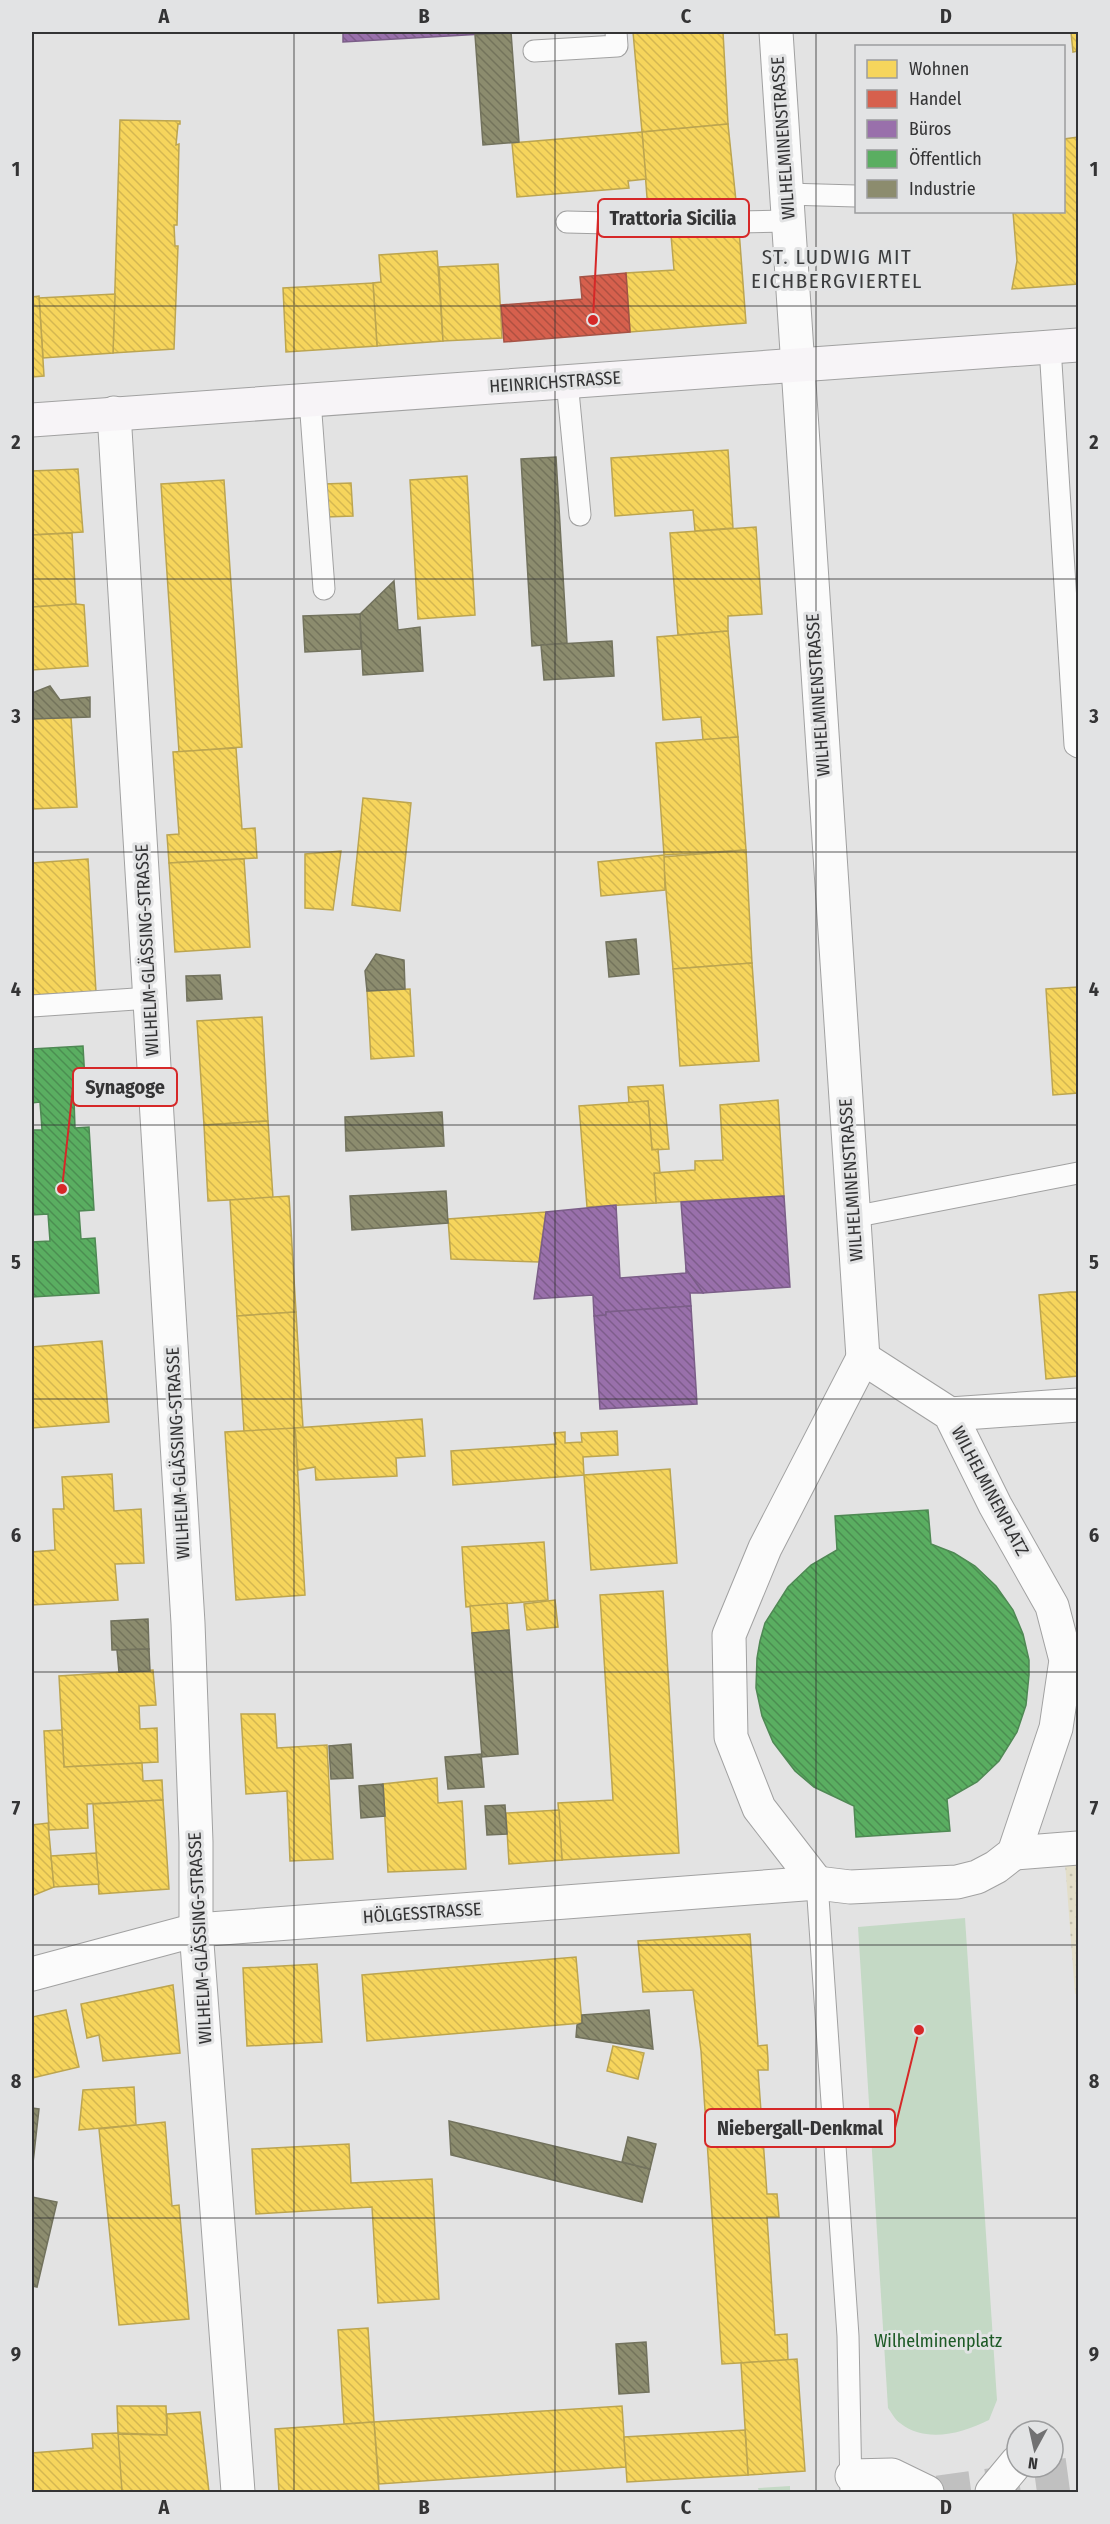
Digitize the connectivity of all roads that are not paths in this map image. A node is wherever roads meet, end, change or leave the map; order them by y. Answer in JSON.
{"nodes":[{"id":1,"x":616,"y":32,"type":"edge"},
{"id":2,"x":776,"y":32,"type":"edge"},
{"id":3,"x":534,"y":51,"type":"dead end"},
{"id":4,"x":855,"y":196,"type":"edge"},
{"id":5,"x":787,"y":207,"type":"junction"},
{"id":6,"x":567,"y":222,"type":"dead end"},
{"id":7,"x":739,"y":222,"type":"dead end"},
{"id":8,"x":649,"y":224,"type":"dead end"},
{"id":9,"x":1064,"y":346,"type":"edge"},
{"id":10,"x":798,"y":364,"type":"junction"},
{"id":11,"x":567,"y":381,"type":"junction"},
{"id":12,"x":310,"y":400,"type":"junction"},
{"id":13,"x":114,"y":413,"type":"junction"},
{"id":14,"x":32,"y":420,"type":"edge"},
{"id":15,"x":580,"y":515,"type":"dead end"},
{"id":16,"x":324,"y":589,"type":"dead end"},
{"id":17,"x":1078,"y":747,"type":"edge"},
{"id":18,"x":150,"y":998,"type":"junction"},
{"id":19,"x":32,"y":1006,"type":"edge"},
{"id":20,"x":1078,"y":1173,"type":"edge"},
{"id":21,"x":853,"y":1216,"type":"junction"},
{"id":22,"x":863,"y":1358,"type":"junction"},
{"id":23,"x":1078,"y":1404,"type":"edge"},
{"id":24,"x":950,"y":1414,"type":"junction"},
{"id":25,"x":1078,"y":1848,"type":"edge"},
{"id":26,"x":1014,"y":1852,"type":"junction"},
{"id":27,"x":817,"y":1883,"type":"junction"},
{"id":28,"x":196,"y":1930,"type":"junction"},
{"id":29,"x":32,"y":1974,"type":"edge"},
{"id":30,"x":1005,"y":2477,"type":"edge"},
{"id":31,"x":852,"y":2484,"type":"edge"},
{"id":32,"x":238,"y":2493,"type":"edge"},
{"id":33,"x":927,"y":2493,"type":"edge"},
{"id":34,"x":992,"y":2493,"type":"edge"}],
"edges":[{"from":1,"to":3,"type":"lane"},
{"from":2,"to":5,"type":"street","name":"WILHELMINENSTRASSE"},
{"from":4,"to":5,"type":"lane"},
{"from":5,"to":7,"type":"lane"},
{"from":5,"to":10,"type":"street","name":"WILHELMINENSTRASSE"},
{"from":6,"to":8,"type":"lane"},
{"from":9,"to":10,"type":"main road","name":"HEINRICHSTRASSE"},
{"from":9,"to":17,"type":"lane"},
{"from":10,"to":11,"type":"main road","name":"HEINRICHSTRASSE"},
{"from":10,"to":21,"type":"street","name":"WILHELMINENSTRASSE"},
{"from":11,"to":12,"type":"main road","name":"HEINRICHSTRASSE"},
{"from":11,"to":15,"type":"lane"},
{"from":12,"to":13,"type":"main road","name":"HEINRICHSTRASSE"},
{"from":12,"to":16,"type":"lane"},
{"from":13,"to":14,"type":"main road","name":"HEINRICHSTRASSE"},
{"from":13,"to":18,"type":"street","name":"WILHELM-GLÄSSING-STRASSE"},
{"from":18,"to":19,"type":"lane"},
{"from":18,"to":28,"type":"street","name":"WILHELM-GLÄSSING-STRASSE"},
{"from":20,"to":21,"type":"lane"},
{"from":21,"to":22,"type":"street","name":"WILHELMINENSTRASSE"},
{"from":22,"to":24,"type":"street","name":"WILHELMINENPLATZ"},
{"from":22,"to":27,"type":"street"},
{"from":23,"to":24,"type":"street"},
{"from":24,"to":26,"type":"street","name":"WILHELMINENPLATZ"},
{"from":25,"to":26,"type":"street"},
{"from":26,"to":27,"type":"street"},
{"from":27,"to":28,"type":"street","name":"HÖLGESSTRASSE"},
{"from":27,"to":31,"type":"lane"},
{"from":28,"to":29,"type":"street","name":"HÖLGESSTRASSE"},
{"from":28,"to":32,"type":"street","name":"WILHELM-GLÄSSING-STRASSE"},
{"from":30,"to":34,"type":"street"},
{"from":31,"to":33,"type":"street"}]}
